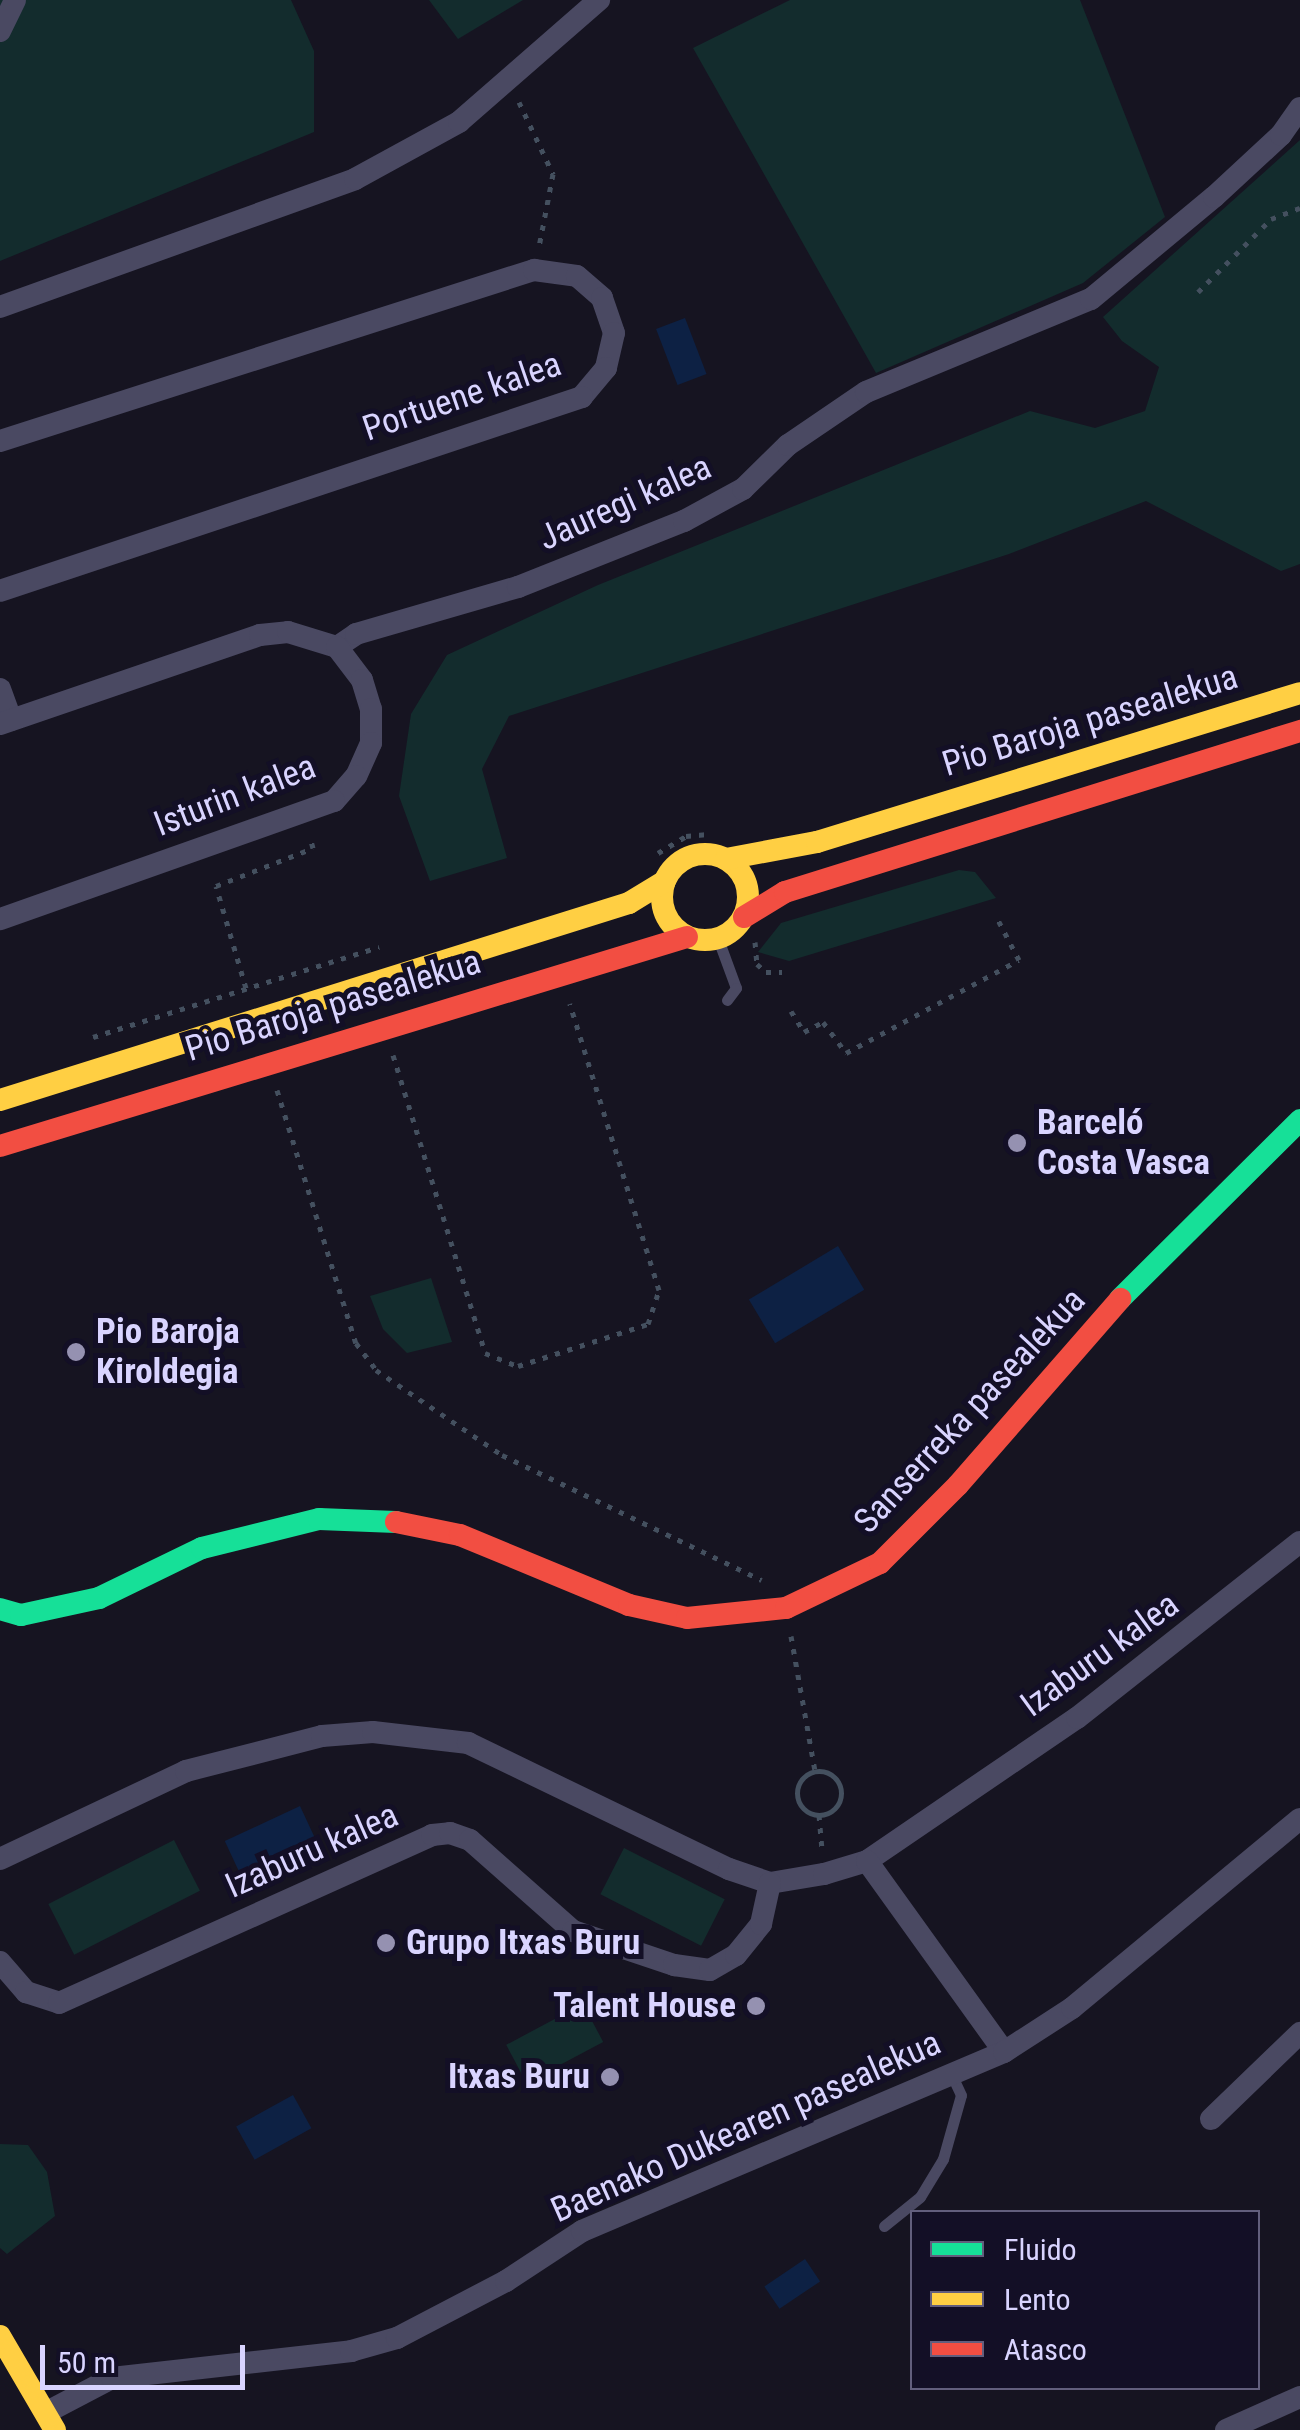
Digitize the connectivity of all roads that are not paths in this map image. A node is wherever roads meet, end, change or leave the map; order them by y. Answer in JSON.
{"nodes":[{"id":1,"x":15,"y":0,"type":"edge"},
{"id":2,"x":598,"y":0,"type":"edge"},
{"id":3,"x":0,"y":31,"type":"edge"},
{"id":4,"x":1300,"y":108,"type":"edge"},
{"id":5,"x":0,"y":307,"type":"edge"},
{"id":6,"x":0,"y":441,"type":"edge"},
{"id":7,"x":0,"y":591,"type":"edge"},
{"id":8,"x":337,"y":648,"type":"junction"},
{"id":9,"x":0,"y":689,"type":"edge"},
{"id":10,"x":1300,"y":693,"type":"edge"},
{"id":11,"x":5,"y":722,"type":"edge"},
{"id":12,"x":1300,"y":731,"type":"edge"},
{"id":13,"x":726,"y":859,"type":"junction"},
{"id":14,"x":665,"y":881,"type":"junction"},
{"id":15,"x":744,"y":917,"type":"junction"},
{"id":16,"x":0,"y":919,"type":"edge"},
{"id":17,"x":687,"y":938,"type":"junction"},
{"id":18,"x":718,"y":939,"type":"junction"},
{"id":19,"x":727,"y":1000,"type":"dead end"},
{"id":20,"x":0,"y":1100,"type":"edge"},
{"id":21,"x":1300,"y":1120,"type":"edge"},
{"id":22,"x":0,"y":1146,"type":"edge"},
{"id":23,"x":1298,"y":1550,"type":"edge"},
{"id":24,"x":0,"y":1609,"type":"edge"},
{"id":25,"x":1300,"y":1819,"type":"edge"},
{"id":26,"x":0,"y":1858,"type":"edge"},
{"id":27,"x":866,"y":1862,"type":"junction"},
{"id":28,"x":770,"y":1882,"type":"junction"},
{"id":29,"x":0,"y":1962,"type":"edge"},
{"id":30,"x":1300,"y":2032,"type":"edge"},
{"id":31,"x":1004,"y":2052,"type":"junction"},
{"id":32,"x":952,"y":2076,"type":"junction"},
{"id":33,"x":1212,"y":2119,"type":"dead end"},
{"id":34,"x":884,"y":2226,"type":"dead end"},
{"id":35,"x":0,"y":2336,"type":"edge"},
{"id":36,"x":1300,"y":2397,"type":"edge"},
{"id":37,"x":52,"y":2421,"type":"edge"},
{"id":38,"x":1226,"y":2430,"type":"edge"}],
"edges":[{"from":1,"to":3,"type":"street"},
{"from":2,"to":5,"type":"street"},
{"from":4,"to":8,"type":"street","name":"Jauregi kalea"},
{"from":6,"to":7,"type":"street","name":"Portuene kalea"},
{"from":8,"to":11,"type":"street"},
{"from":8,"to":16,"type":"street","name":"Isturin kalea"},
{"from":9,"to":11,"type":"street"},
{"from":10,"to":13,"type":"main road","name":"Pio Baroja pasealekua"},
{"from":12,"to":15,"type":"main road","name":"Pio Baroja pasealekua"},
{"from":13,"to":14,"type":"main road"},
{"from":13,"to":15,"type":"main road"},
{"from":14,"to":17,"type":"main road"},
{"from":14,"to":20,"type":"main road","name":"Pio Baroja pasealekua"},
{"from":15,"to":18,"type":"main road"},
{"from":17,"to":18,"type":"main road"},
{"from":17,"to":22,"type":"main road","name":"Pio Baroja pasealekua"},
{"from":18,"to":19,"type":"lane"},
{"from":21,"to":24,"type":"main road","name":"Sanserreka pasealekua"},
{"from":23,"to":27,"type":"street","name":"Izaburu kalea"},
{"from":25,"to":31,"type":"street","name":"Baenako Dukearen pasealekua"},
{"from":26,"to":28,"type":"street","name":"Izaburu kalea"},
{"from":27,"to":28,"type":"street","name":"Izaburu kalea"},
{"from":27,"to":31,"type":"street"},
{"from":28,"to":29,"type":"street","name":"Izaburu kalea"},
{"from":30,"to":33,"type":"street"},
{"from":31,"to":32,"type":"street","name":"Baenako Dukearen pasealekua"},
{"from":32,"to":34,"type":"lane"},
{"from":32,"to":37,"type":"street","name":"Baenako Dukearen pasealekua"},
{"from":35,"to":37,"type":"main road"},
{"from":36,"to":38,"type":"street"}]}
